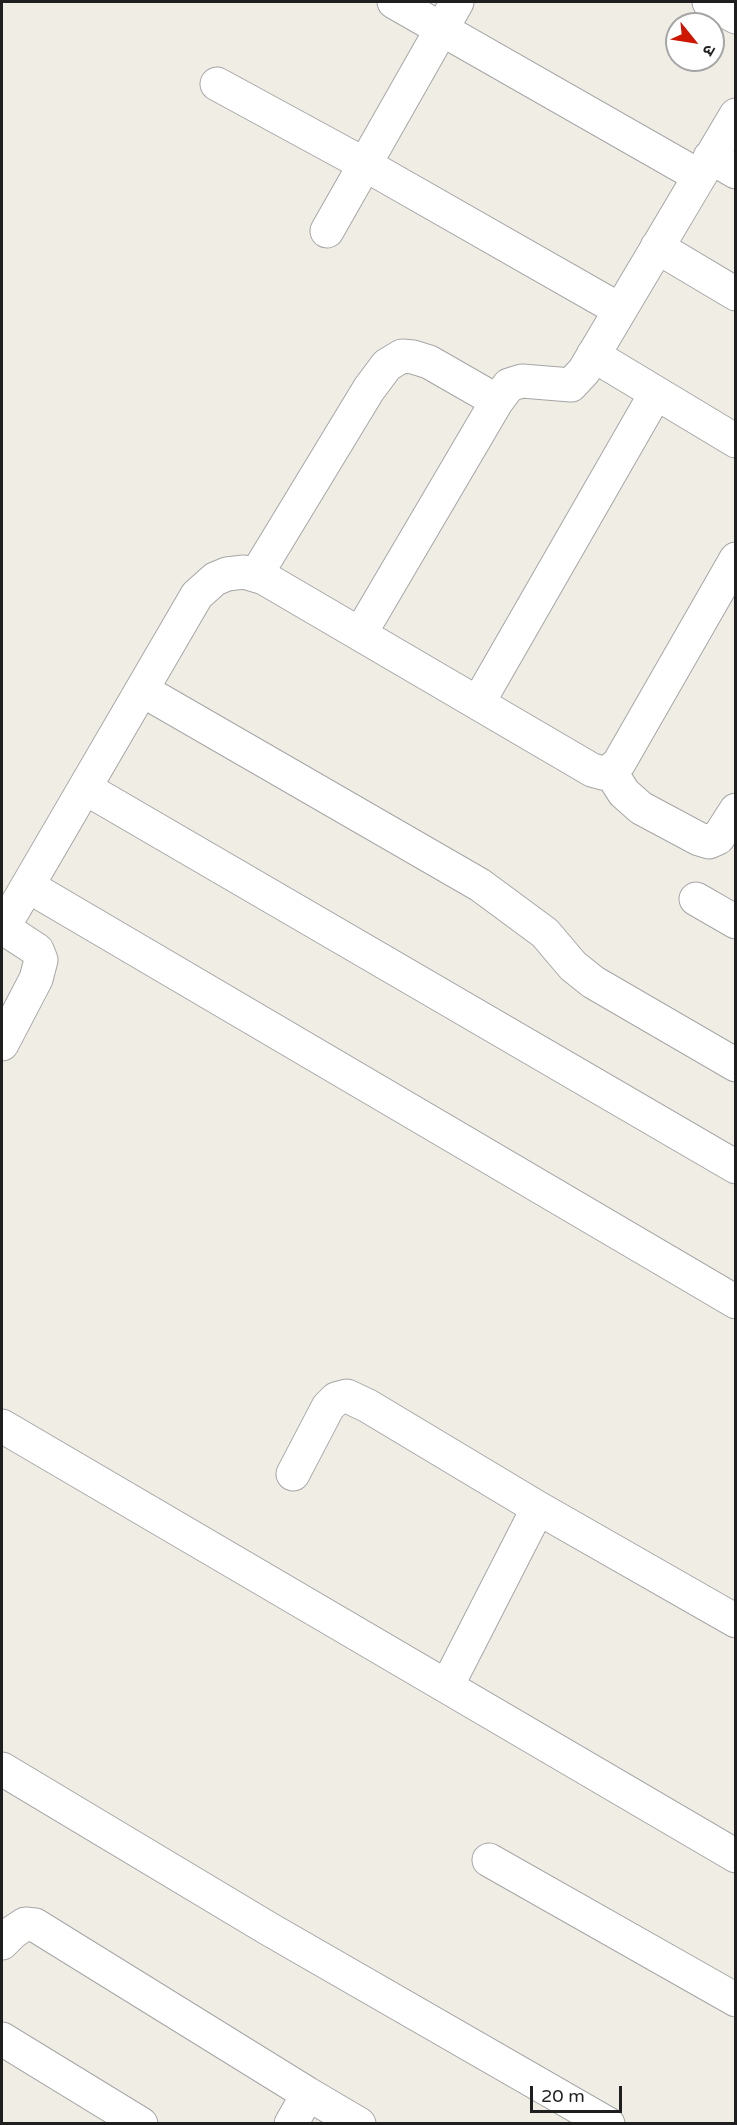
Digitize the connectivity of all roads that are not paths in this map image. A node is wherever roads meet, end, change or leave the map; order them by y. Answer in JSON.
{"nodes":[{"id":1,"x":394,"y":2,"type":"edge"},
{"id":2,"x":458,"y":2,"type":"edge"},
{"id":3,"x":709,"y":2,"type":"edge"},
{"id":4,"x":735,"y":17,"type":"edge"},
{"id":5,"x":442,"y":30,"type":"junction"},
{"id":6,"x":217,"y":84,"type":"dead end"},
{"id":7,"x":735,"y":115,"type":"edge"},
{"id":8,"x":364,"y":164,"type":"junction"},
{"id":9,"x":715,"y":169,"type":"edge"},
{"id":10,"x":327,"y":231,"type":"dead end"},
{"id":11,"x":657,"y":247,"type":"junction"},
{"id":12,"x":735,"y":294,"type":"edge"},
{"id":13,"x":620,"y":309,"type":"junction"},
{"id":14,"x":593,"y":355,"type":"junction"},
{"id":15,"x":656,"y":393,"type":"junction"},
{"id":16,"x":496,"y":401,"type":"junction"},
{"id":17,"x":735,"y":441,"type":"edge"},
{"id":18,"x":735,"y":559,"type":"edge"},
{"id":19,"x":256,"y":574,"type":"junction"},
{"id":20,"x":360,"y":634,"type":"junction"},
{"id":21,"x":142,"y":690,"type":"junction"},
{"id":22,"x":478,"y":703,"type":"junction"},
{"id":23,"x":610,"y":771,"type":"junction"},
{"id":24,"x":85,"y":788,"type":"junction"},
{"id":25,"x":735,"y":810,"type":"edge"},
{"id":26,"x":28,"y":886,"type":"junction"},
{"id":27,"x":696,"y":899,"type":"dead end"},
{"id":28,"x":735,"y":922,"type":"edge"},
{"id":29,"x":2,"y":928,"type":"edge"},
{"id":30,"x":2,"y":1044,"type":"edge"},
{"id":31,"x":735,"y":1065,"type":"edge"},
{"id":32,"x":735,"y":1167,"type":"edge"},
{"id":33,"x":735,"y":1302,"type":"edge"},
{"id":34,"x":2,"y":1426,"type":"edge"},
{"id":35,"x":293,"y":1474,"type":"dead end"},
{"id":36,"x":538,"y":1508,"type":"junction"},
{"id":37,"x":735,"y":1621,"type":"edge"},
{"id":38,"x":447,"y":1686,"type":"junction"},
{"id":39,"x":2,"y":1769,"type":"edge"},
{"id":40,"x":735,"y":1856,"type":"edge"},
{"id":41,"x":489,"y":1860,"type":"dead end"},
{"id":42,"x":2,"y":1943,"type":"edge"},
{"id":43,"x":735,"y":2000,"type":"edge"},
{"id":44,"x":2,"y":2039,"type":"edge"},
{"id":45,"x":308,"y":2094,"type":"junction"},
{"id":46,"x":141,"y":2124,"type":"edge"},
{"id":47,"x":291,"y":2124,"type":"edge"},
{"id":48,"x":359,"y":2124,"type":"edge"},
{"id":49,"x":608,"y":2124,"type":"edge"}],
"edges":[{"from":1,"to":5,"type":"street"},
{"from":2,"to":5,"type":"street"},
{"from":3,"to":4,"type":"street"},
{"from":5,"to":8,"type":"street"},
{"from":5,"to":9,"type":"street"},
{"from":6,"to":8,"type":"street"},
{"from":7,"to":9,"type":"street"},
{"from":8,"to":10,"type":"street"},
{"from":8,"to":13,"type":"street"},
{"from":9,"to":11,"type":"street"},
{"from":11,"to":12,"type":"street"},
{"from":11,"to":13,"type":"street"},
{"from":13,"to":14,"type":"street"},
{"from":14,"to":15,"type":"street"},
{"from":14,"to":16,"type":"street"},
{"from":15,"to":17,"type":"street"},
{"from":15,"to":22,"type":"street"},
{"from":16,"to":19,"type":"street"},
{"from":16,"to":20,"type":"street"},
{"from":18,"to":23,"type":"street"},
{"from":19,"to":20,"type":"street"},
{"from":19,"to":21,"type":"street"},
{"from":20,"to":22,"type":"street"},
{"from":21,"to":24,"type":"street"},
{"from":21,"to":31,"type":"street"},
{"from":22,"to":23,"type":"street"},
{"from":23,"to":25,"type":"street"},
{"from":24,"to":26,"type":"street"},
{"from":24,"to":32,"type":"street"},
{"from":26,"to":29,"type":"street"},
{"from":26,"to":33,"type":"street"},
{"from":27,"to":28,"type":"street"},
{"from":29,"to":30,"type":"street"},
{"from":34,"to":38,"type":"street"},
{"from":35,"to":36,"type":"street"},
{"from":36,"to":37,"type":"street"},
{"from":36,"to":38,"type":"street"},
{"from":38,"to":40,"type":"street"},
{"from":39,"to":49,"type":"street"},
{"from":41,"to":43,"type":"street"},
{"from":42,"to":45,"type":"street"},
{"from":44,"to":46,"type":"street"},
{"from":45,"to":47,"type":"street"},
{"from":45,"to":48,"type":"street"}]}
